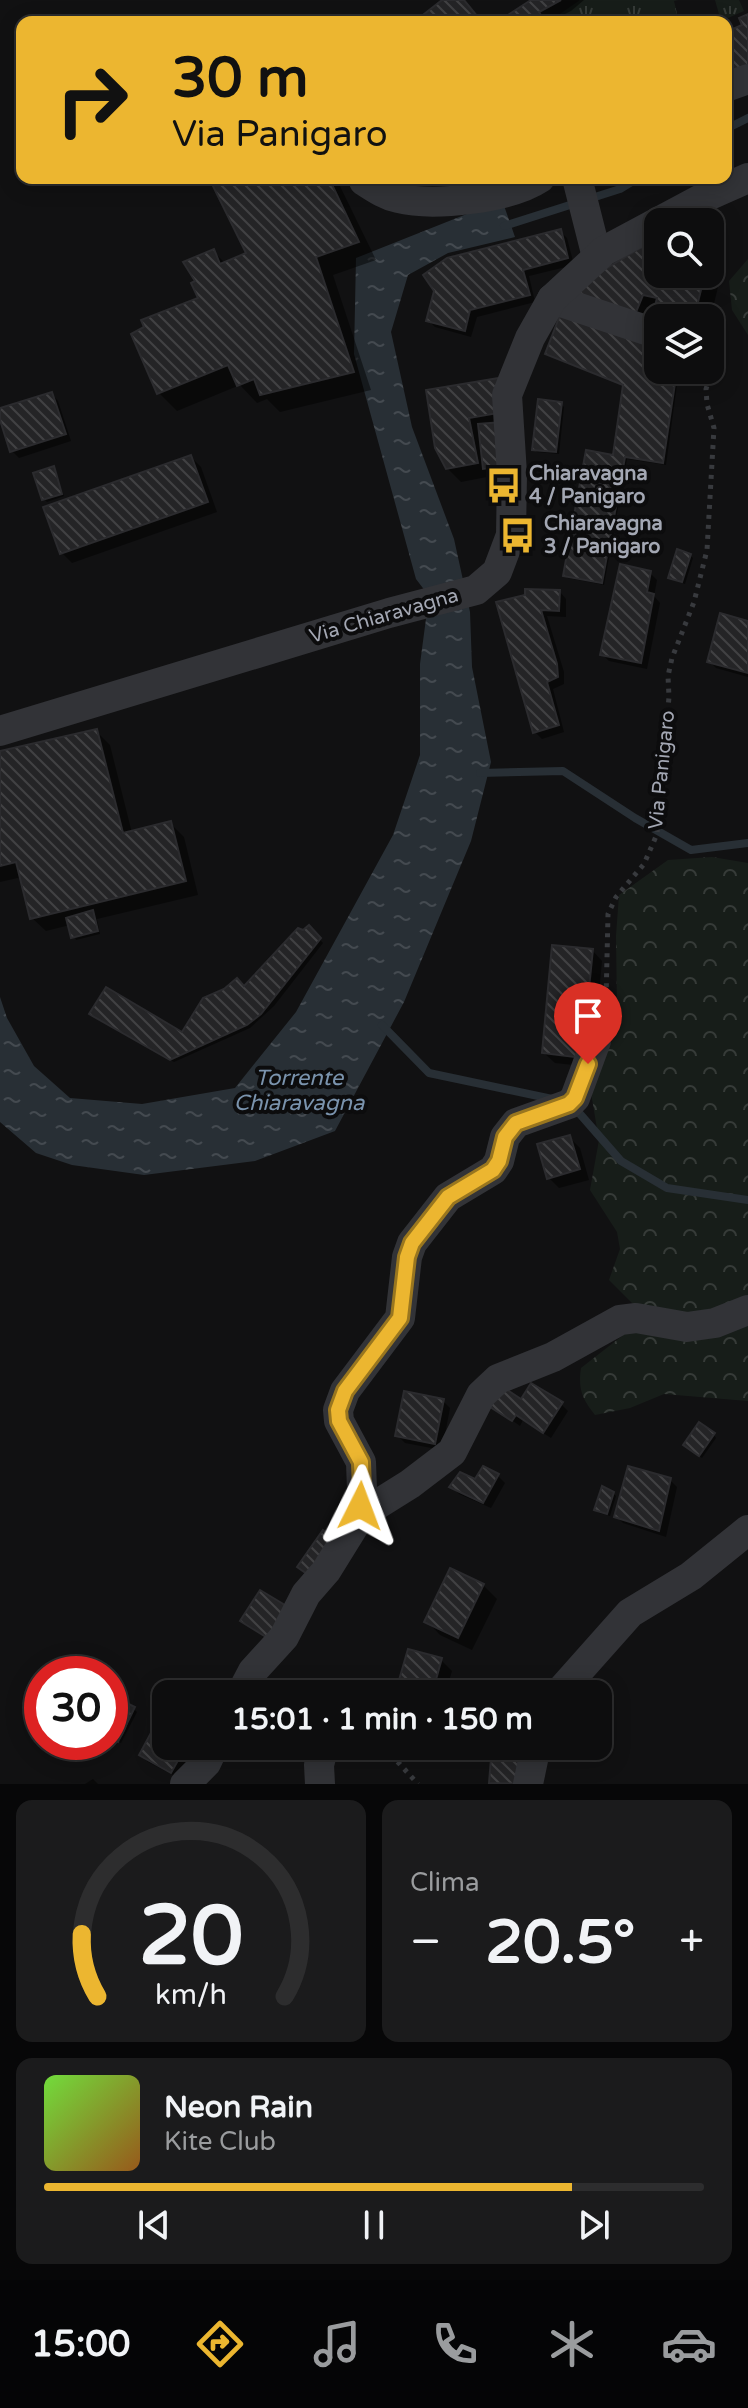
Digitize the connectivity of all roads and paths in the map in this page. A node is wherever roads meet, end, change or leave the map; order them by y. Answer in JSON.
{"nodes":[{"id":1,"x":748,"y":178,"type":"edge"},
{"id":2,"x":369,"y":184,"type":"edge"},
{"id":3,"x":530,"y":184,"type":"edge"},
{"id":4,"x":579,"y":184,"type":"edge"},
{"id":5,"x":595,"y":249,"type":"junction"},
{"id":6,"x":552,"y":299,"type":"junction"},
{"id":7,"x":644,"y":329,"type":"edge"},
{"id":8,"x":708,"y":384,"type":"edge"},
{"id":9,"x":0,"y":731,"type":"edge"},
{"id":10,"x":596,"y":1041,"type":"joint"},
{"id":11,"x":748,"y":1310,"type":"edge"},
{"id":12,"x":357,"y":1521,"type":"junction"},
{"id":13,"x":748,"y":1530,"type":"edge"},
{"id":14,"x":248,"y":1680,"type":"edge"},
{"id":15,"x":570,"y":1680,"type":"edge"},
{"id":16,"x":207,"y":1760,"type":"edge"},
{"id":17,"x":320,"y":1760,"type":"edge"},
{"id":18,"x":396,"y":1760,"type":"edge"},
{"id":19,"x":533,"y":1760,"type":"edge"},
{"id":20,"x":185,"y":1784,"type":"edge"},
{"id":21,"x":320,"y":1784,"type":"edge"},
{"id":22,"x":418,"y":1784,"type":"edge"},
{"id":23,"x":528,"y":1784,"type":"edge"}],
"edges":[{"from":1,"to":5,"type":"street","name":"Via Chiaravagna"},
{"from":2,"to":3,"type":"street"},
{"from":4,"to":5,"type":"street"},
{"from":5,"to":6,"type":"street","name":"Via Chiaravagna"},
{"from":6,"to":7,"type":"street"},
{"from":6,"to":9,"type":"street","name":"Via Chiaravagna"},
{"from":8,"to":10,"type":"path","name":"Via Panigaro"},
{"from":10,"to":12,"type":"street"},
{"from":11,"to":12,"type":"street"},
{"from":12,"to":14,"type":"street"},
{"from":13,"to":15,"type":"street"},
{"from":16,"to":20,"type":"street"},
{"from":17,"to":21,"type":"street"},
{"from":18,"to":22,"type":"path"},
{"from":19,"to":23,"type":"street"}]}
